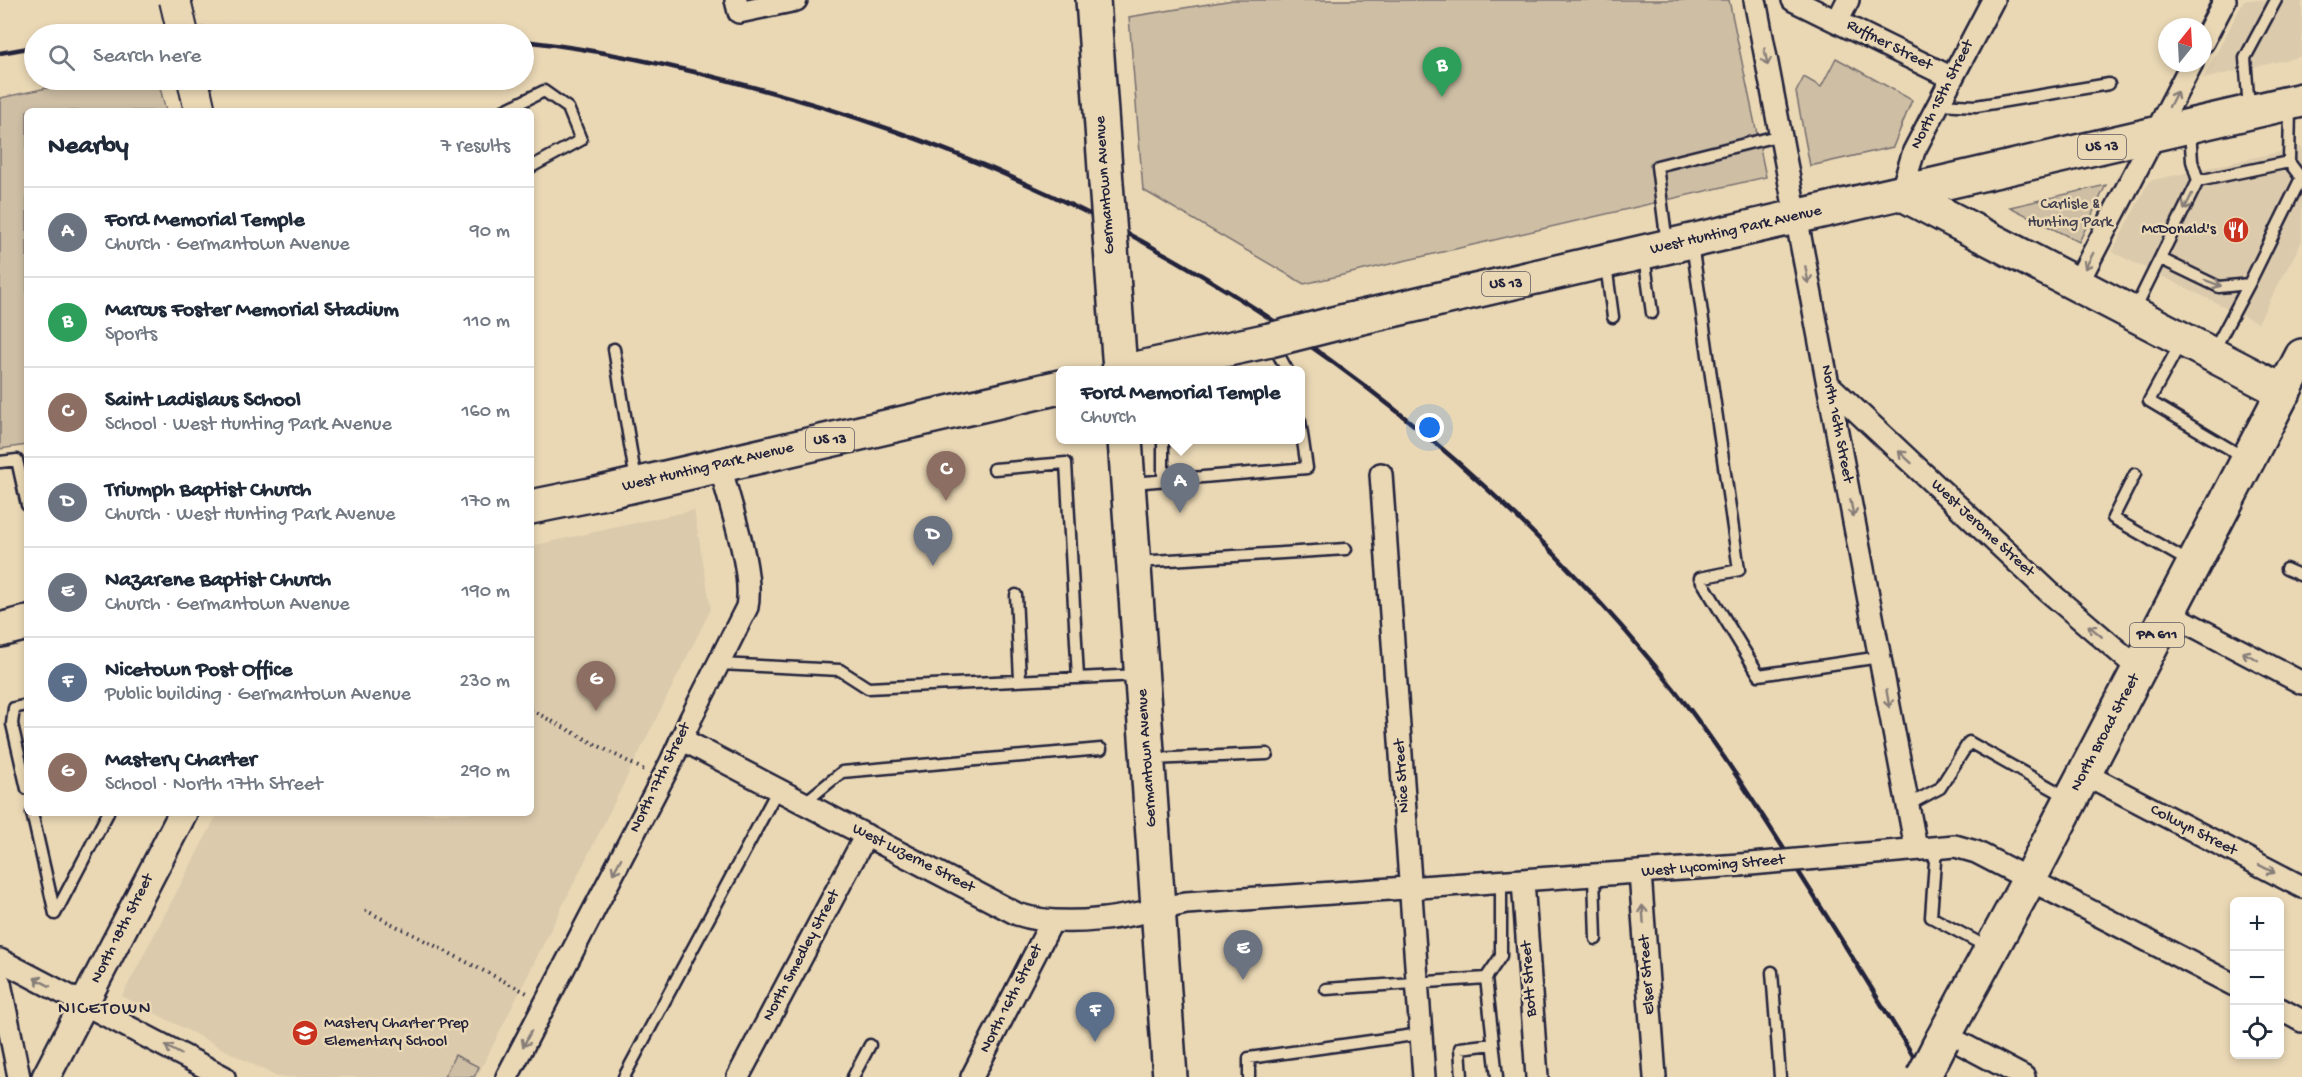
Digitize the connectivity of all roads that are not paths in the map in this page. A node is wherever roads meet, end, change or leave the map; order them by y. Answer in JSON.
{"nodes":[{"id":1,"x":175,"y":0,"type":"edge"},
{"id":2,"x":736,"y":0,"type":"edge"},
{"id":3,"x":796,"y":0,"type":"edge"},
{"id":4,"x":1093,"y":0,"type":"edge"},
{"id":5,"x":1755,"y":0,"type":"edge"},
{"id":6,"x":1793,"y":0,"type":"edge"},
{"id":7,"x":1848,"y":0,"type":"edge"},
{"id":8,"x":1993,"y":0,"type":"edge"},
{"id":9,"x":2225,"y":0,"type":"edge"},
{"id":10,"x":2276,"y":0,"type":"edge"},
{"id":11,"x":1838,"y":20,"type":"junction"},
{"id":12,"x":181,"y":24,"type":"edge"},
{"id":13,"x":2212,"y":25,"type":"edge"},
{"id":14,"x":2187,"y":72,"type":"edge"},
{"id":15,"x":1952,"y":78,"type":"junction"},
{"id":16,"x":2109,"y":84,"type":"dead end"},
{"id":17,"x":195,"y":90,"type":"edge"},
{"id":18,"x":2296,"y":102,"type":"edge"},
{"id":19,"x":1938,"y":104,"type":"junction"},
{"id":20,"x":199,"y":108,"type":"edge"},
{"id":21,"x":509,"y":108,"type":"edge"},
{"id":22,"x":2249,"y":112,"type":"junction"},
{"id":23,"x":2190,"y":126,"type":"junction"},
{"id":24,"x":1780,"y":135,"type":"junction"},
{"id":25,"x":2155,"y":135,"type":"junction"},
{"id":26,"x":2289,"y":162,"type":"junction"},
{"id":27,"x":534,"y":165,"type":"edge"},
{"id":28,"x":2301,"y":178,"type":"edge"},
{"id":29,"x":2199,"y":181,"type":"junction"},
{"id":30,"x":1901,"y":193,"type":"junction"},
{"id":31,"x":1796,"y":217,"type":"junction"},
{"id":32,"x":1668,"y":247,"type":"junction"},
{"id":33,"x":2161,"y":259,"type":"junction"},
{"id":34,"x":1605,"y":261,"type":"junction"},
{"id":35,"x":2077,"y":284,"type":"junction"},
{"id":36,"x":2248,"y":284,"type":"junction"},
{"id":37,"x":1652,"y":314,"type":"dead end"},
{"id":38,"x":2133,"y":314,"type":"junction"},
{"id":39,"x":1613,"y":317,"type":"dead end"},
{"id":40,"x":2183,"y":339,"type":"junction"},
{"id":41,"x":1270,"y":340,"type":"junction"},
{"id":42,"x":614,"y":349,"type":"dead end"},
{"id":43,"x":2212,"y":355,"type":"junction"},
{"id":44,"x":2302,"y":356,"type":"edge"},
{"id":45,"x":1120,"y":366,"type":"edge"},
{"id":46,"x":1150,"y":366,"type":"edge"},
{"id":47,"x":1285,"y":366,"type":"edge"},
{"id":48,"x":1829,"y":385,"type":"junction"},
{"id":49,"x":1056,"y":388,"type":"edge"},
{"id":50,"x":2293,"y":397,"type":"edge"},
{"id":51,"x":1125,"y":444,"type":"edge"},
{"id":52,"x":1163,"y":444,"type":"edge"},
{"id":53,"x":1303,"y":444,"type":"edge"},
{"id":54,"x":2248,"y":460,"type":"junction"},
{"id":55,"x":0,"y":462,"type":"edge"},
{"id":56,"x":720,"y":465,"type":"junction"},
{"id":57,"x":994,"y":469,"type":"dead end"},
{"id":58,"x":1381,"y":474,"type":"dead end"},
{"id":59,"x":2135,"y":474,"type":"dead end"},
{"id":60,"x":1163,"y":480,"type":"junction"},
{"id":61,"x":1128,"y":483,"type":"junction"},
{"id":62,"x":637,"y":485,"type":"junction"},
{"id":63,"x":24,"y":492,"type":"edge"},
{"id":64,"x":534,"y":506,"type":"edge"},
{"id":65,"x":1346,"y":549,"type":"dead end"},
{"id":66,"x":1134,"y":562,"type":"junction"},
{"id":67,"x":2194,"y":564,"type":"junction"},
{"id":68,"x":2286,"y":569,"type":"dead end"},
{"id":69,"x":2302,"y":576,"type":"edge"},
{"id":70,"x":1016,"y":595,"type":"dead end"},
{"id":71,"x":2169,"y":613,"type":"junction"},
{"id":72,"x":24,"y":624,"type":"edge"},
{"id":73,"x":0,"y":630,"type":"edge"},
{"id":74,"x":1880,"y":657,"type":"junction"},
{"id":75,"x":719,"y":664,"type":"junction"},
{"id":76,"x":2139,"y":669,"type":"junction"},
{"id":77,"x":1142,"y":675,"type":"junction"},
{"id":78,"x":1078,"y":677,"type":"junction"},
{"id":79,"x":1020,"y":680,"type":"junction"},
{"id":80,"x":2302,"y":683,"type":"edge"},
{"id":81,"x":24,"y":706,"type":"edge"},
{"id":82,"x":681,"y":739,"type":"junction"},
{"id":83,"x":1101,"y":749,"type":"dead end"},
{"id":84,"x":1267,"y":754,"type":"dead end"},
{"id":85,"x":1148,"y":759,"type":"junction"},
{"id":86,"x":24,"y":767,"type":"edge"},
{"id":87,"x":2078,"y":787,"type":"junction"},
{"id":88,"x":778,"y":789,"type":"junction"},
{"id":89,"x":804,"y":803,"type":"junction"},
{"id":90,"x":1908,"y":805,"type":"junction"},
{"id":91,"x":34,"y":816,"type":"edge"},
{"id":92,"x":106,"y":816,"type":"edge"},
{"id":93,"x":181,"y":816,"type":"edge"},
{"id":94,"x":866,"y":835,"type":"junction"},
{"id":95,"x":1926,"y":847,"type":"junction"},
{"id":96,"x":1641,"y":873,"type":"junction"},
{"id":97,"x":1594,"y":876,"type":"junction"},
{"id":98,"x":2030,"y":879,"type":"junction"},
{"id":99,"x":1523,"y":881,"type":"junction"},
{"id":100,"x":1501,"y":882,"type":"junction"},
{"id":101,"x":2302,"y":887,"type":"edge"},
{"id":102,"x":1411,"y":888,"type":"junction"},
{"id":103,"x":1159,"y":910,"type":"junction"},
{"id":104,"x":1052,"y":921,"type":"junction"},
{"id":105,"x":1596,"y":939,"type":"dead end"},
{"id":106,"x":1992,"y":949,"type":"junction"},
{"id":107,"x":0,"y":960,"type":"edge"},
{"id":108,"x":1772,"y":972,"type":"dead end"},
{"id":109,"x":1486,"y":978,"type":"junction"},
{"id":110,"x":2230,"y":982,"type":"edge"},
{"id":111,"x":0,"y":983,"type":"edge"},
{"id":112,"x":1418,"y":983,"type":"junction"},
{"id":113,"x":1326,"y":989,"type":"dead end"},
{"id":114,"x":84,"y":1004,"type":"junction"},
{"id":115,"x":2284,"y":1011,"type":"edge"},
{"id":116,"x":2302,"y":1021,"type":"edge"},
{"id":117,"x":1421,"y":1034,"type":"junction"},
{"id":118,"x":1944,"y":1037,"type":"junction"},
{"id":119,"x":1493,"y":1044,"type":"junction"},
{"id":120,"x":870,"y":1045,"type":"dead end"},
{"id":121,"x":19,"y":1077,"type":"edge"},
{"id":122,"x":46,"y":1077,"type":"edge"},
{"id":123,"x":224,"y":1077,"type":"edge"},
{"id":124,"x":507,"y":1077,"type":"edge"},
{"id":125,"x":624,"y":1077,"type":"edge"},
{"id":126,"x":738,"y":1077,"type":"edge"},
{"id":127,"x":853,"y":1077,"type":"edge"},
{"id":128,"x":972,"y":1077,"type":"edge"},
{"id":129,"x":1170,"y":1077,"type":"edge"},
{"id":130,"x":1249,"y":1077,"type":"edge"},
{"id":131,"x":1424,"y":1077,"type":"edge"},
{"id":132,"x":1462,"y":1077,"type":"edge"},
{"id":133,"x":1497,"y":1077,"type":"edge"},
{"id":134,"x":1537,"y":1077,"type":"edge"},
{"id":135,"x":1655,"y":1077,"type":"edge"},
{"id":136,"x":1780,"y":1077,"type":"edge"},
{"id":137,"x":1923,"y":1077,"type":"edge"},
{"id":138,"x":2024,"y":1077,"type":"edge"}],
"edges":[{"from":1,"to":12,"type":"main road","bridge":true},
{"from":2,"to":3,"type":"street"},
{"from":4,"to":45,"type":"main road","name":"Germantown Avenue","bridge":true},
{"from":5,"to":24,"type":"street","name":"North 16th Street","one_way":true},
{"from":6,"to":11,"type":"street","name":"Ruffner Street"},
{"from":7,"to":11,"type":"street"},
{"from":8,"to":15,"type":"street","name":"North 15th Street"},
{"from":9,"to":13,"type":"street"},
{"from":10,"to":22,"type":"lane"},
{"from":11,"to":15,"type":"street","name":"Ruffner Street"},
{"from":25,"to":14,"type":"street","one_way":true},
{"from":15,"to":19,"type":"street","name":"North 15th Street"},
{"from":16,"to":19,"type":"lane"},
{"from":17,"to":20,"type":"main road"},
{"from":18,"to":22,"type":"main road","number":"US 13"},
{"from":18,"to":26,"type":"lane"},
{"from":19,"to":30,"type":"street","name":"North 15th Street"},
{"from":21,"to":27,"type":"lane"},
{"from":22,"to":23,"type":"main road","number":"US 13"},
{"from":23,"to":25,"type":"main road","number":"US 13"},
{"from":23,"to":29,"type":"lane"},
{"from":24,"to":31,"type":"street","name":"North 16th Street"},
{"from":24,"to":32,"type":"lane"},
{"from":25,"to":30,"type":"main road","number":"US 13"},
{"from":25,"to":35,"type":"street","one_way":true},
{"from":26,"to":28,"type":"lane"},
{"from":26,"to":29,"type":"lane"},
{"from":28,"to":36,"type":"lane"},
{"from":29,"to":33,"type":"lane","one_way":true},
{"from":30,"to":31,"type":"main road","name":"West Hunting Park Avenue","number":"US 13"},
{"from":30,"to":35,"type":"main road"},
{"from":31,"to":32,"type":"main road","name":"West Hunting Park Avenue","number":"US 13"},
{"from":31,"to":48,"type":"street","name":"North 16th Street","one_way":true},
{"from":32,"to":34,"type":"main road","name":"West Hunting Park Avenue","number":"US 13"},
{"from":32,"to":37,"type":"lane"},
{"from":32,"to":74,"type":"lane"},
{"from":33,"to":36,"type":"lane","one_way":true},
{"from":33,"to":38,"type":"lane"},
{"from":34,"to":39,"type":"lane"},
{"from":34,"to":41,"type":"main road","name":"West Hunting Park Avenue","number":"US 13","bridge":true},
{"from":35,"to":38,"type":"main road"},
{"from":36,"to":43,"type":"lane"},
{"from":38,"to":40,"type":"main road"},
{"from":40,"to":43,"type":"main road"},
{"from":40,"to":54,"type":"lane"},
{"from":41,"to":46,"type":"main road","name":"West Hunting Park Avenue","number":"US 13"},
{"from":41,"to":47,"type":"lane"},
{"from":42,"to":62,"type":"lane"},
{"from":43,"to":50,"type":"main road"},
{"from":44,"to":50,"type":"main road","name":"North Broad Street","number":"PA 611"},
{"from":48,"to":74,"type":"street","name":"North 16th Street","one_way":true},
{"from":76,"to":48,"type":"street","name":"West Jerome Street","one_way":true},
{"from":49,"to":56,"type":"main road","name":"West Hunting Park Avenue","number":"US 13"},
{"from":50,"to":54,"type":"main road","name":"North Broad Street","number":"PA 611"},
{"from":51,"to":61,"type":"main road","name":"Germantown Avenue"},
{"from":52,"to":60,"type":"lane"},
{"from":53,"to":60,"type":"lane"},
{"from":54,"to":67,"type":"main road","name":"North Broad Street","number":"PA 611"},
{"from":55,"to":63,"type":"lane"},
{"from":56,"to":62,"type":"main road","name":"West Hunting Park Avenue","number":"US 13"},
{"from":56,"to":75,"type":"street","name":"North 17th Street"},
{"from":57,"to":78,"type":"lane"},
{"from":58,"to":102,"type":"street","name":"Nice Street"},
{"from":59,"to":67,"type":"lane"},
{"from":60,"to":61,"type":"lane"},
{"from":61,"to":66,"type":"main road","name":"Germantown Avenue"},
{"from":62,"to":64,"type":"main road","name":"West Hunting Park Avenue","number":"US 13"},
{"from":65,"to":66,"type":"lane"},
{"from":66,"to":77,"type":"main road","name":"Germantown Avenue"},
{"from":67,"to":71,"type":"main road","name":"North Broad Street","number":"PA 611"},
{"from":68,"to":69,"type":"lane"},
{"from":70,"to":79,"type":"lane"},
{"from":71,"to":76,"type":"main road","name":"North Broad Street","number":"PA 611"},
{"from":80,"to":71,"type":"street","one_way":true},
{"from":72,"to":73,"type":"main road"},
{"from":74,"to":90,"type":"street","name":"North 16th Street","one_way":true},
{"from":75,"to":79,"type":"lane"},
{"from":75,"to":82,"type":"street","name":"North 17th Street"},
{"from":76,"to":87,"type":"main road","name":"North Broad Street","number":"PA 611"},
{"from":77,"to":78,"type":"lane"},
{"from":77,"to":85,"type":"main road","name":"Germantown Avenue"},
{"from":78,"to":79,"type":"lane"},
{"from":81,"to":86,"type":"lane"},
{"from":82,"to":88,"type":"street","name":"West Luzerne Street"},
{"from":82,"to":124,"type":"street","name":"North 17th Street","one_way":true},
{"from":83,"to":89,"type":"lane"},
{"from":84,"to":85,"type":"lane"},
{"from":85,"to":103,"type":"main road","name":"Germantown Avenue"},
{"from":87,"to":90,"type":"lane"},
{"from":87,"to":98,"type":"main road","name":"North Broad Street","number":"PA 611"},
{"from":87,"to":101,"type":"street","name":"Colwyn Street","one_way":true},
{"from":88,"to":89,"type":"street","name":"West Luzerne Street"},
{"from":88,"to":125,"type":"lane"},
{"from":89,"to":94,"type":"street","name":"West Luzerne Street"},
{"from":90,"to":95,"type":"street","name":"North 16th Street"},
{"from":91,"to":92,"type":"lane"},
{"from":93,"to":114,"type":"street","name":"North 18th Street"},
{"from":94,"to":104,"type":"street","name":"West Luzerne Street"},
{"from":94,"to":126,"type":"street","name":"North Smedley Street"},
{"from":95,"to":96,"type":"street","name":"West Lycoming Street","bridge":true},
{"from":95,"to":98,"type":"street","name":"West Lycoming Street"},
{"from":95,"to":106,"type":"lane"},
{"from":96,"to":97,"type":"street","name":"West Lycoming Street"},
{"from":135,"to":96,"type":"street","name":"Elser Street","one_way":true},
{"from":97,"to":99,"type":"street","name":"West Lycoming Street"},
{"from":97,"to":105,"type":"lane"},
{"from":98,"to":106,"type":"main road","name":"North Broad Street","number":"PA 611"},
{"from":98,"to":110,"type":"street","name":"West Lycoming Street"},
{"from":99,"to":100,"type":"street","name":"West Lycoming Street"},
{"from":99,"to":134,"type":"street","name":"Bott Street"},
{"from":100,"to":102,"type":"street","name":"West Lycoming Street"},
{"from":100,"to":109,"type":"lane"},
{"from":102,"to":103,"type":"street","name":"West Lycoming Street"},
{"from":102,"to":112,"type":"street","name":"Nice Street"},
{"from":103,"to":104,"type":"street","name":"West Luzerne Street"},
{"from":103,"to":129,"type":"main road","name":"Germantown Avenue"},
{"from":104,"to":128,"type":"street","name":"North 16th Street"},
{"from":106,"to":118,"type":"main road","name":"North Broad Street","number":"PA 611"},
{"from":114,"to":107,"type":"street","one_way":true},
{"from":108,"to":136,"type":"lane"},
{"from":109,"to":112,"type":"lane"},
{"from":109,"to":119,"type":"lane"},
{"from":111,"to":121,"type":"street"},
{"from":112,"to":113,"type":"lane"},
{"from":112,"to":117,"type":"street","name":"Nice Street"},
{"from":114,"to":122,"type":"street","name":"North 18th Street"},
{"from":123,"to":114,"type":"street","one_way":true},
{"from":115,"to":116,"type":"street"},
{"from":117,"to":130,"type":"lane"},
{"from":117,"to":131,"type":"street","name":"Nice Street"},
{"from":118,"to":137,"type":"main road","name":"North Broad Street","number":"PA 611","bridge":true},
{"from":118,"to":138,"type":"street"},
{"from":119,"to":132,"type":"lane"},
{"from":119,"to":133,"type":"lane"},
{"from":120,"to":127,"type":"lane"}]}
